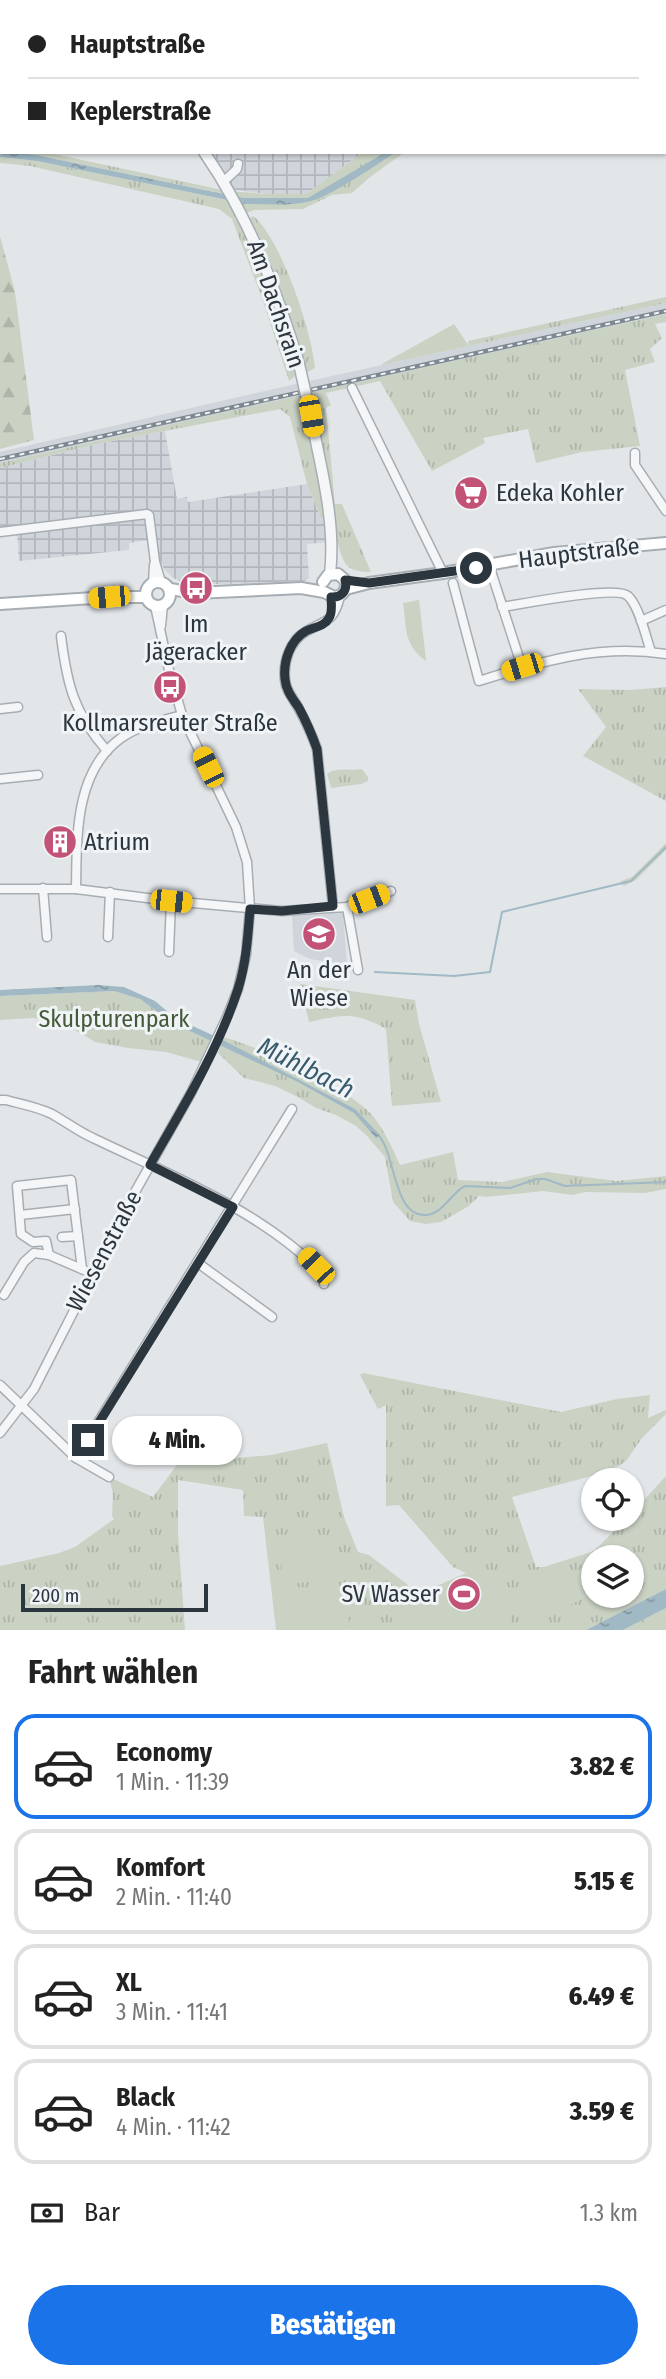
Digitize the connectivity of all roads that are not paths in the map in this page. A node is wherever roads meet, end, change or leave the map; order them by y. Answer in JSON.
{"nodes":[{"id":1,"x":205,"y":154,"type":"edge"},
{"id":2,"x":238,"y":164,"type":"dead end"},
{"id":3,"x":225,"y":186,"type":"junction"},
{"id":4,"x":352,"y":388,"type":"dead end"},
{"id":5,"x":635,"y":453,"type":"dead end"},
{"id":6,"x":666,"y":511,"type":"edge"},
{"id":7,"x":0,"y":532,"type":"edge"},
{"id":8,"x":666,"y":543,"type":"edge"},
{"id":9,"x":489,"y":565,"type":"junction"},
{"id":10,"x":443,"y":573,"type":"junction"},
{"id":11,"x":453,"y":583,"type":"dead end"},
{"id":12,"x":335,"y":585,"type":"junction"},
{"id":13,"x":158,"y":594,"type":"junction"},
{"id":14,"x":0,"y":604,"type":"edge"},
{"id":15,"x":502,"y":607,"type":"junction"},
{"id":16,"x":666,"y":610,"type":"edge"},
{"id":17,"x":641,"y":621,"type":"junction"},
{"id":18,"x":61,"y":636,"type":"dead end"},
{"id":19,"x":651,"y":652,"type":"junction"},
{"id":20,"x":666,"y":654,"type":"edge"},
{"id":21,"x":522,"y":667,"type":"junction"},
{"id":22,"x":18,"y":707,"type":"dead end"},
{"id":23,"x":0,"y":709,"type":"edge"},
{"id":24,"x":182,"y":715,"type":"junction"},
{"id":25,"x":107,"y":751,"type":"junction"},
{"id":26,"x":38,"y":775,"type":"dead end"},
{"id":27,"x":0,"y":779,"type":"edge"},
{"id":28,"x":43,"y":888,"type":"junction"},
{"id":29,"x":0,"y":889,"type":"edge"},
{"id":30,"x":76,"y":889,"type":"junction"},
{"id":31,"x":391,"y":891,"type":"dead end"},
{"id":32,"x":110,"y":892,"type":"junction"},
{"id":33,"x":171,"y":901,"type":"junction"},
{"id":34,"x":333,"y":906,"type":"junction"},
{"id":35,"x":347,"y":908,"type":"junction"},
{"id":36,"x":250,"y":909,"type":"junction"},
{"id":37,"x":47,"y":937,"type":"dead end"},
{"id":38,"x":108,"y":937,"type":"dead end"},
{"id":39,"x":169,"y":952,"type":"dead end"},
{"id":40,"x":358,"y":970,"type":"dead end"},
{"id":41,"x":0,"y":1100,"type":"edge"},
{"id":42,"x":292,"y":1109,"type":"dead end"},
{"id":43,"x":150,"y":1165,"type":"junction"},
{"id":44,"x":233,"y":1207,"type":"junction"},
{"id":45,"x":75,"y":1209,"type":"junction"},
{"id":46,"x":20,"y":1215,"type":"junction"},
{"id":47,"x":78,"y":1236,"type":"junction"},
{"id":48,"x":62,"y":1237,"type":"dead end"},
{"id":49,"x":49,"y":1255,"type":"junction"},
{"id":50,"x":198,"y":1263,"type":"junction"},
{"id":51,"x":82,"y":1269,"type":"junction"},
{"id":52,"x":92,"y":1273,"type":"junction"},
{"id":53,"x":324,"y":1284,"type":"dead end"},
{"id":54,"x":4,"y":1295,"type":"dead end"},
{"id":55,"x":272,"y":1317,"type":"dead end"},
{"id":56,"x":0,"y":1385,"type":"edge"},
{"id":57,"x":22,"y":1406,"type":"junction"},
{"id":58,"x":0,"y":1433,"type":"edge"},
{"id":59,"x":76,"y":1458,"type":"junction"},
{"id":60,"x":109,"y":1477,"type":"dead end"}],
"edges":[{"from":1,"to":3,"type":"street","name":"Am Dachsrain"},
{"from":2,"to":3,"type":"street"},
{"from":3,"to":12,"type":"street","name":"Am Dachsrain","bridge":true},
{"from":4,"to":10,"type":"street"},
{"from":5,"to":6,"type":"street"},
{"from":7,"to":13,"type":"street","name":"Wiesenstraße"},
{"from":8,"to":9,"type":"main road","name":"Hauptstraße"},
{"from":9,"to":10,"type":"main road","name":"Hauptstraße"},
{"from":9,"to":15,"type":"street"},
{"from":10,"to":12,"type":"main road","name":"Hauptstraße"},
{"from":11,"to":21,"type":"street"},
{"from":12,"to":13,"type":"main road"},
{"from":12,"to":34,"type":"street"},
{"from":13,"to":14,"type":"main road"},
{"from":13,"to":24,"type":"street","name":"Wiesenstraße"},
{"from":15,"to":17,"type":"street"},
{"from":15,"to":21,"type":"street"},
{"from":16,"to":17,"type":"street"},
{"from":17,"to":19,"type":"street"},
{"from":18,"to":25,"type":"street"},
{"from":19,"to":20,"type":"street"},
{"from":19,"to":21,"type":"street"},
{"from":22,"to":23,"type":"street"},
{"from":24,"to":25,"type":"street"},
{"from":24,"to":36,"type":"street","name":"Wiesenstraße"},
{"from":25,"to":30,"type":"street"},
{"from":26,"to":27,"type":"street"},
{"from":28,"to":29,"type":"street"},
{"from":28,"to":30,"type":"street"},
{"from":28,"to":37,"type":"street"},
{"from":30,"to":32,"type":"street"},
{"from":31,"to":35,"type":"street"},
{"from":32,"to":33,"type":"street"},
{"from":32,"to":38,"type":"street"},
{"from":33,"to":36,"type":"street"},
{"from":33,"to":39,"type":"street"},
{"from":34,"to":35,"type":"street"},
{"from":34,"to":36,"type":"street"},
{"from":35,"to":40,"type":"street"},
{"from":36,"to":43,"type":"street","name":"Wiesenstraße"},
{"from":41,"to":43,"type":"street"},
{"from":42,"to":44,"type":"street"},
{"from":43,"to":44,"type":"street"},
{"from":43,"to":52,"type":"street","name":"Wiesenstraße"},
{"from":44,"to":50,"type":"street"},
{"from":44,"to":53,"type":"street"},
{"from":45,"to":46,"type":"street"},
{"from":45,"to":46,"type":"street"},
{"from":45,"to":47,"type":"street"},
{"from":46,"to":49,"type":"street"},
{"from":47,"to":48,"type":"street"},
{"from":47,"to":51,"type":"street"},
{"from":49,"to":51,"type":"street"},
{"from":49,"to":54,"type":"street"},
{"from":50,"to":55,"type":"street"},
{"from":50,"to":59,"type":"street"},
{"from":51,"to":52,"type":"street"},
{"from":52,"to":57,"type":"street","name":"Wiesenstraße"},
{"from":56,"to":57,"type":"street"},
{"from":57,"to":58,"type":"street","name":"Wiesenstraße"},
{"from":57,"to":59,"type":"street"},
{"from":59,"to":60,"type":"street"}]}
